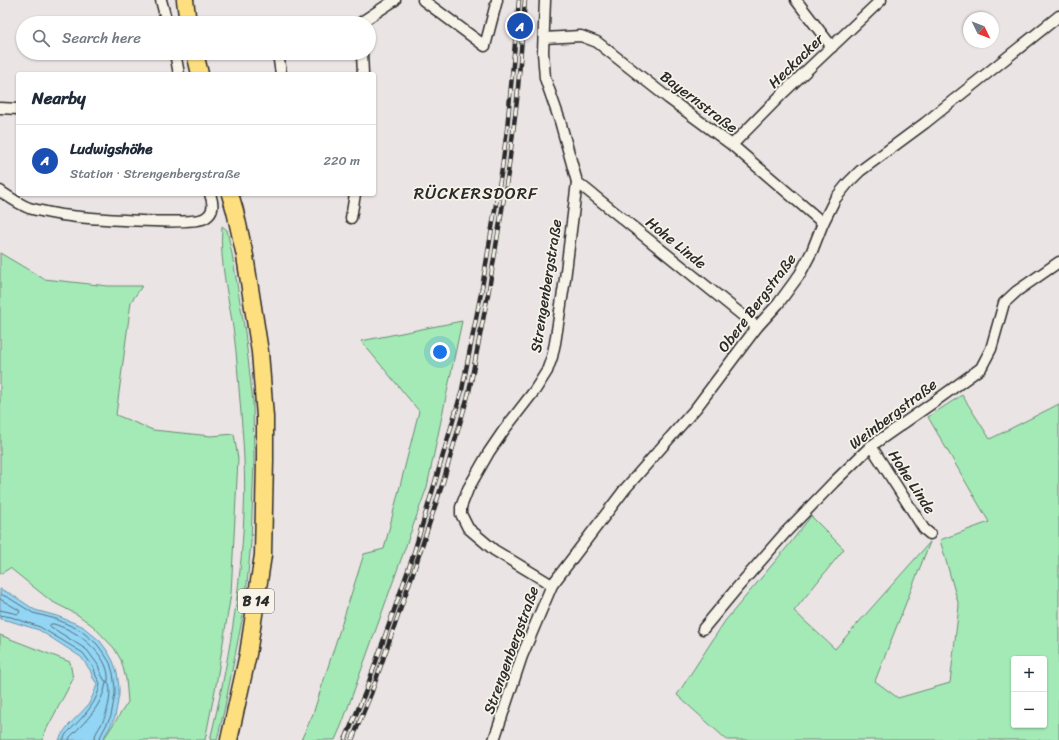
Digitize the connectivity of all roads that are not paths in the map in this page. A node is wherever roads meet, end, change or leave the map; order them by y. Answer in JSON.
{"nodes":[{"id":1,"x":161,"y":0,"type":"edge"},
{"id":2,"x":184,"y":0,"type":"edge"},
{"id":3,"x":395,"y":0,"type":"edge"},
{"id":4,"x":422,"y":0,"type":"edge"},
{"id":5,"x":497,"y":0,"type":"edge"},
{"id":6,"x":545,"y":0,"type":"edge"},
{"id":7,"x":796,"y":0,"type":"edge"},
{"id":8,"x":881,"y":0,"type":"edge"},
{"id":9,"x":165,"y":16,"type":"edge"},
{"id":10,"x":187,"y":16,"type":"edge"},
{"id":11,"x":371,"y":16,"type":"edge"},
{"id":12,"x":1059,"y":16,"type":"edge"},
{"id":13,"x":544,"y":38,"type":"junction"},
{"id":14,"x":832,"y":47,"type":"junction"},
{"id":15,"x":176,"y":60,"type":"edge"},
{"id":16,"x":197,"y":60,"type":"edge"},
{"id":17,"x":279,"y":60,"type":"edge"},
{"id":18,"x":362,"y":60,"type":"edge"},
{"id":19,"x":179,"y":72,"type":"edge"},
{"id":20,"x":200,"y":72,"type":"edge"},
{"id":21,"x":281,"y":72,"type":"edge"},
{"id":22,"x":363,"y":72,"type":"edge"},
{"id":23,"x":0,"y":108,"type":"edge"},
{"id":24,"x":16,"y":109,"type":"edge"},
{"id":25,"x":732,"y":145,"type":"junction"},
{"id":26,"x":577,"y":182,"type":"junction"},
{"id":27,"x":0,"y":191,"type":"edge"},
{"id":28,"x":211,"y":196,"type":"edge"},
{"id":29,"x":231,"y":196,"type":"edge"},
{"id":30,"x":355,"y":196,"type":"edge"},
{"id":31,"x":351,"y":218,"type":"dead end"},
{"id":32,"x":823,"y":223,"type":"junction"},
{"id":33,"x":1059,"y":262,"type":"edge"},
{"id":34,"x":757,"y":327,"type":"junction"},
{"id":35,"x":871,"y":446,"type":"junction"},
{"id":36,"x":930,"y":534,"type":"dead end"},
{"id":37,"x":552,"y":585,"type":"junction"},
{"id":38,"x":703,"y":629,"type":"dead end"},
{"id":39,"x":229,"y":740,"type":"edge"},
{"id":40,"x":494,"y":740,"type":"edge"}],
"edges":[{"from":1,"to":9,"type":"street"},
{"from":2,"to":10,"type":"main road"},
{"from":3,"to":11,"type":"street"},
{"from":4,"to":5,"type":"street"},
{"from":6,"to":13,"type":"street","name":"Strengenbergstraße"},
{"from":7,"to":14,"type":"street"},
{"from":8,"to":14,"type":"street","name":"Heckacker"},
{"from":12,"to":32,"type":"street","name":"Obere Bergstraße"},
{"from":13,"to":25,"type":"street","name":"Bayernstraße"},
{"from":13,"to":26,"type":"street","name":"Strengenbergstraße"},
{"from":14,"to":25,"type":"street","name":"Heckacker"},
{"from":15,"to":19,"type":"street"},
{"from":16,"to":20,"type":"main road"},
{"from":17,"to":21,"type":"street"},
{"from":18,"to":22,"type":"street"},
{"from":23,"to":24,"type":"street"},
{"from":25,"to":32,"type":"street","name":"Bayernstraße"},
{"from":26,"to":34,"type":"street","name":"Hohe Linde"},
{"from":26,"to":37,"type":"street","name":"Strengenbergstraße"},
{"from":27,"to":28,"type":"street"},
{"from":29,"to":39,"type":"main road","number":"B 14"},
{"from":30,"to":31,"type":"street"},
{"from":32,"to":34,"type":"street","name":"Obere Bergstraße"},
{"from":33,"to":35,"type":"street","name":"Weinbergstraße"},
{"from":34,"to":37,"type":"street","name":"Obere Bergstraße"},
{"from":35,"to":36,"type":"street","name":"Hohe Linde"},
{"from":35,"to":38,"type":"street","name":"Weinbergstraße"},
{"from":37,"to":40,"type":"street","name":"Strengenbergstraße"}]}
